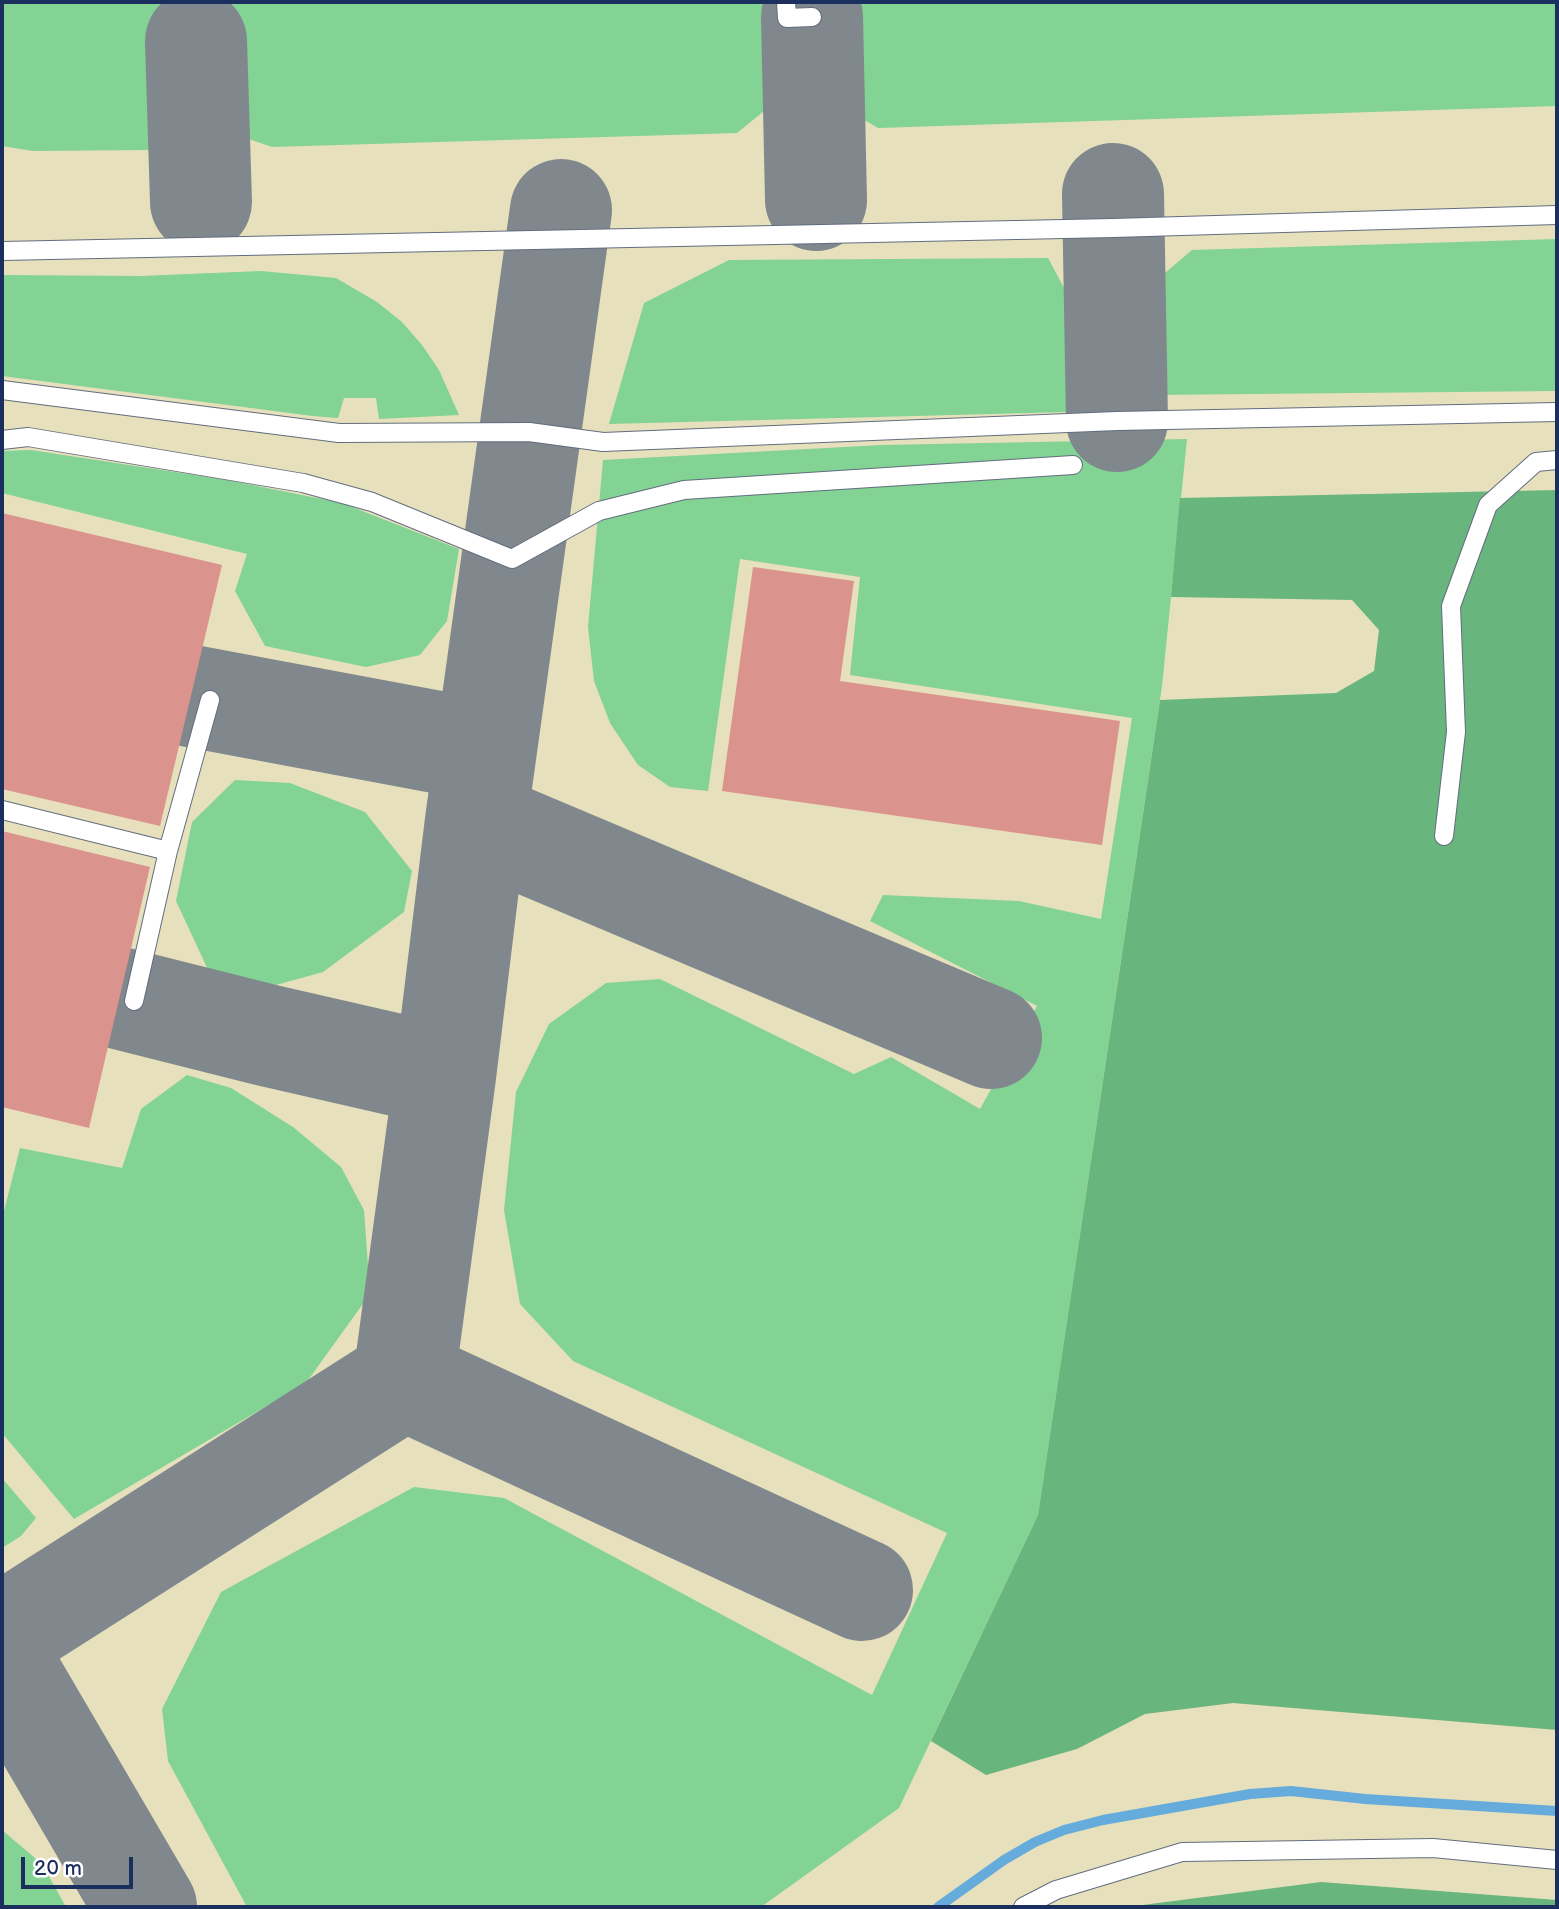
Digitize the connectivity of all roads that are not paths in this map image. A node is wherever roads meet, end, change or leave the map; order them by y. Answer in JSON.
{"nodes":[{"id":1,"x":786,"y":2,"type":"edge"},
{"id":2,"x":812,"y":17,"type":"dead end"},
{"id":3,"x":1557,"y":215,"type":"edge"},
{"id":4,"x":2,"y":251,"type":"edge"},
{"id":5,"x":2,"y":390,"type":"edge"},
{"id":6,"x":1557,"y":412,"type":"edge"},
{"id":7,"x":2,"y":440,"type":"edge"},
{"id":8,"x":1557,"y":460,"type":"edge"},
{"id":9,"x":1073,"y":465,"type":"dead end"},
{"id":10,"x":209,"y":700,"type":"dead end"},
{"id":11,"x":2,"y":810,"type":"edge"},
{"id":12,"x":1444,"y":836,"type":"dead end"},
{"id":13,"x":168,"y":851,"type":"junction"},
{"id":14,"x":134,"y":1001,"type":"dead end"},
{"id":15,"x":1557,"y":1860,"type":"edge"},
{"id":16,"x":1023,"y":1907,"type":"edge"}],
"edges":[{"from":1,"to":2,"type":"lane"},
{"from":3,"to":4,"type":"lane"},
{"from":5,"to":6,"type":"lane"},
{"from":7,"to":9,"type":"lane"},
{"from":8,"to":12,"type":"lane"},
{"from":10,"to":13,"type":"lane"},
{"from":11,"to":13,"type":"lane"},
{"from":13,"to":14,"type":"lane"},
{"from":15,"to":16,"type":"lane"}]}
